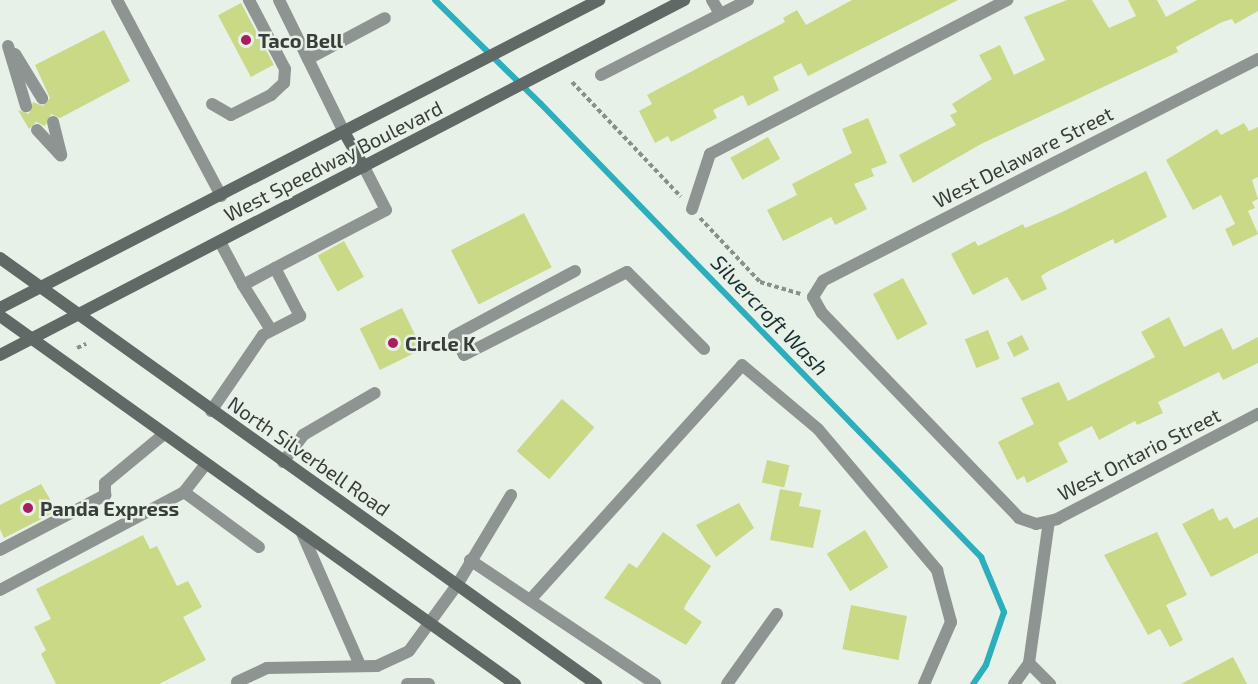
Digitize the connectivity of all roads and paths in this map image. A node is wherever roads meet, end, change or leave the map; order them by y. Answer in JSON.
{"nodes":[{"id":1,"x":117,"y":0,"type":"edge"},
{"id":2,"x":249,"y":0,"type":"edge"},
{"id":3,"x":279,"y":0,"type":"edge"},
{"id":4,"x":599,"y":0,"type":"edge"},
{"id":5,"x":684,"y":0,"type":"edge"},
{"id":6,"x":712,"y":0,"type":"edge"},
{"id":7,"x":748,"y":0,"type":"edge"},
{"id":8,"x":1007,"y":0,"type":"edge"},
{"id":9,"x":720,"y":14,"type":"junction"},
{"id":10,"x":385,"y":18,"type":"dead end"},
{"id":11,"x":308,"y":59,"type":"junction"},
{"id":12,"x":1258,"y":59,"type":"edge"},
{"id":13,"x":601,"y":75,"type":"dead end"},
{"id":14,"x":34,"y":101,"type":"joint"},
{"id":15,"x":212,"y":104,"type":"dead end"},
{"id":16,"x":45,"y":126,"type":"dead end"},
{"id":17,"x":345,"y":132,"type":"junction"},
{"id":18,"x":61,"y":156,"type":"dead end"},
{"id":19,"x":364,"y":167,"type":"junction"},
{"id":20,"x":221,"y":196,"type":"junction"},
{"id":21,"x":692,"y":209,"type":"dead end"},
{"id":22,"x":220,"y":242,"type":"junction"},
{"id":23,"x":0,"y":258,"type":"edge"},
{"id":24,"x":274,"y":268,"type":"junction"},
{"id":25,"x":575,"y":271,"type":"dead end"},
{"id":26,"x":243,"y":285,"type":"junction"},
{"id":27,"x":40,"y":290,"type":"junction"},
{"id":28,"x":0,"y":308,"type":"edge"},
{"id":29,"x":0,"y":316,"type":"edge"},
{"id":30,"x":77,"y":316,"type":"junction"},
{"id":31,"x":271,"y":330,"type":"junction"},
{"id":32,"x":31,"y":339,"type":"junction"},
{"id":33,"x":86,"y":344,"type":"dead end"},
{"id":34,"x":77,"y":348,"type":"dead end"},
{"id":35,"x":704,"y":349,"type":"dead end"},
{"id":36,"x":0,"y":355,"type":"edge"},
{"id":37,"x":375,"y":393,"type":"dead end"},
{"id":38,"x":211,"y":411,"type":"junction"},
{"id":39,"x":1258,"y":414,"type":"edge"},
{"id":40,"x":164,"y":434,"type":"junction"},
{"id":41,"x":283,"y":462,"type":"junction"},
{"id":42,"x":206,"y":464,"type":"junction"},
{"id":43,"x":184,"y":492,"type":"junction"},
{"id":44,"x":511,"y":495,"type":"dead end"},
{"id":45,"x":1043,"y":522,"type":"junction"},
{"id":46,"x":302,"y":533,"type":"junction"},
{"id":47,"x":259,"y":548,"type":"dead end"},
{"id":48,"x":0,"y":550,"type":"edge"},
{"id":49,"x":470,"y":560,"type":"junction"},
{"id":50,"x":457,"y":585,"type":"junction"},
{"id":51,"x":0,"y":590,"type":"edge"},
{"id":52,"x":530,"y":600,"type":"junction"},
{"id":53,"x":777,"y":614,"type":"dead end"},
{"id":54,"x":430,"y":623,"type":"junction"},
{"id":55,"x":1029,"y":663,"type":"junction"},
{"id":56,"x":360,"y":665,"type":"junction"},
{"id":57,"x":237,"y":682,"type":"dead end"},
{"id":58,"x":407,"y":684,"type":"edge"},
{"id":59,"x":429,"y":684,"type":"edge"},
{"id":60,"x":515,"y":684,"type":"edge"},
{"id":61,"x":596,"y":684,"type":"edge"},
{"id":62,"x":655,"y":684,"type":"edge"},
{"id":63,"x":727,"y":684,"type":"edge"},
{"id":64,"x":924,"y":684,"type":"edge"},
{"id":65,"x":1014,"y":684,"type":"edge"},
{"id":66,"x":1050,"y":684,"type":"edge"}],
"edges":[{"from":1,"to":20,"type":"street"},
{"from":2,"to":15,"type":"street"},
{"from":3,"to":11,"type":"street"},
{"from":4,"to":17,"type":"main road","name":"West Speedway Boulevard"},
{"from":5,"to":19,"type":"main road","name":"West Speedway Boulevard"},
{"from":6,"to":9,"type":"street"},
{"from":7,"to":9,"type":"street"},
{"from":8,"to":21,"type":"street"},
{"from":9,"to":13,"type":"street"},
{"from":10,"to":11,"type":"street"},
{"from":11,"to":17,"type":"street"},
{"from":12,"to":45,"type":"street","name":"West Delaware Street"},
{"from":14,"to":14,"type":"street"},
{"from":16,"to":18,"type":"street"},
{"from":17,"to":19,"type":"main road"},
{"from":17,"to":20,"type":"main road","name":"West Speedway Boulevard"},
{"from":19,"to":22,"type":"main road","name":"West Speedway Boulevard"},
{"from":19,"to":24,"type":"street"},
{"from":20,"to":27,"type":"main road","name":"West Speedway Boulevard"},
{"from":22,"to":26,"type":"street"},
{"from":22,"to":30,"type":"main road","name":"West Speedway Boulevard"},
{"from":23,"to":27,"type":"main road","name":"North Silverbell Road"},
{"from":24,"to":26,"type":"street"},
{"from":24,"to":31,"type":"street"},
{"from":25,"to":35,"type":"street"},
{"from":26,"to":31,"type":"street"},
{"from":27,"to":28,"type":"main road","name":"West Speedway Boulevard"},
{"from":27,"to":30,"type":"main road","name":"North Silverbell Road"},
{"from":29,"to":32,"type":"main road"},
{"from":30,"to":32,"type":"main road","name":"West Speedway Boulevard"},
{"from":30,"to":38,"type":"main road","name":"North Silverbell Road"},
{"from":31,"to":38,"type":"street"},
{"from":32,"to":36,"type":"main road","name":"West Speedway Boulevard"},
{"from":32,"to":40,"type":"main road"},
{"from":33,"to":34,"type":"path"},
{"from":37,"to":41,"type":"street"},
{"from":38,"to":41,"type":"main road","name":"North Silverbell Road"},
{"from":39,"to":45,"type":"street","name":"West Ontario Street"},
{"from":40,"to":42,"type":"main road"},
{"from":40,"to":48,"type":"street"},
{"from":41,"to":50,"type":"main road","name":"North Silverbell Road"},
{"from":42,"to":43,"type":"street"},
{"from":42,"to":46,"type":"main road"},
{"from":43,"to":47,"type":"street"},
{"from":43,"to":51,"type":"street"},
{"from":44,"to":49,"type":"street"},
{"from":45,"to":55,"type":"street"},
{"from":46,"to":54,"type":"main road"},
{"from":46,"to":56,"type":"street"},
{"from":49,"to":50,"type":"street"},
{"from":49,"to":52,"type":"street"},
{"from":50,"to":54,"type":"street"},
{"from":50,"to":61,"type":"main road","name":"North Silverbell Road"},
{"from":52,"to":62,"type":"street"},
{"from":52,"to":64,"type":"street"},
{"from":53,"to":63,"type":"street"},
{"from":54,"to":56,"type":"street"},
{"from":54,"to":60,"type":"main road"},
{"from":55,"to":65,"type":"street"},
{"from":55,"to":66,"type":"street"},
{"from":56,"to":57,"type":"street"},
{"from":58,"to":59,"type":"street"}]}
